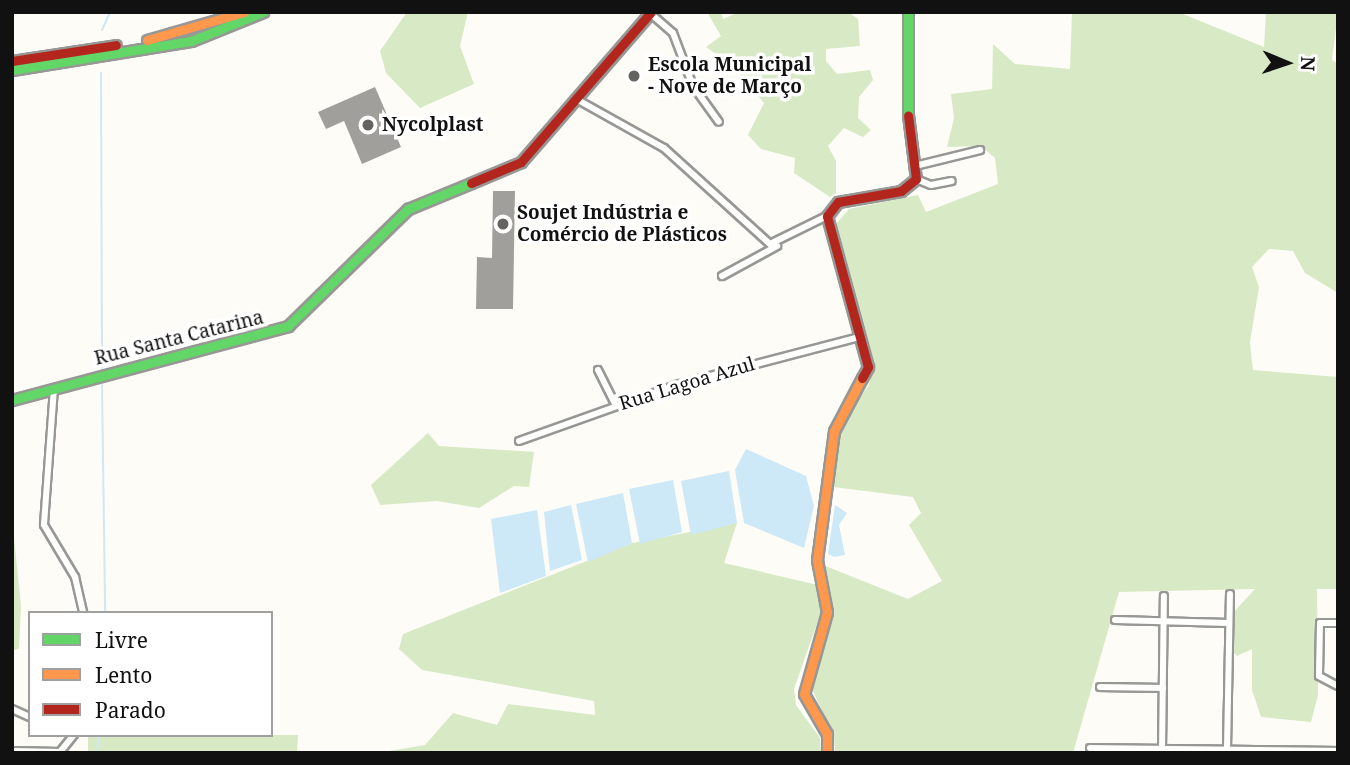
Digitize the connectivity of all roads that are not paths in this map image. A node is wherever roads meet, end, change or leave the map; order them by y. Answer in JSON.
{"nodes":[{"id":1,"x":244,"y":12,"type":"edge"},
{"id":2,"x":263,"y":12,"type":"edge"},
{"id":3,"x":651,"y":12,"type":"edge"},
{"id":4,"x":908,"y":12,"type":"edge"},
{"id":5,"x":12,"y":61,"type":"edge"},
{"id":6,"x":12,"y":70,"type":"edge"},
{"id":7,"x":578,"y":100,"type":"junction"},
{"id":8,"x":719,"y":122,"type":"dead end"},
{"id":9,"x":980,"y":150,"type":"dead end"},
{"id":10,"x":919,"y":165,"type":"junction"},
{"id":11,"x":916,"y":179,"type":"junction"},
{"id":12,"x":952,"y":181,"type":"dead end"},
{"id":13,"x":827,"y":216,"type":"junction"},
{"id":14,"x":777,"y":246,"type":"junction"},
{"id":15,"x":722,"y":276,"type":"dead end"},
{"id":16,"x":859,"y":337,"type":"junction"},
{"id":17,"x":598,"y":370,"type":"dead end"},
{"id":18,"x":54,"y":388,"type":"junction"},
{"id":19,"x":12,"y":400,"type":"edge"},
{"id":20,"x":616,"y":406,"type":"junction"},
{"id":21,"x":519,"y":441,"type":"dead end"},
{"id":22,"x":1230,"y":594,"type":"dead end"},
{"id":23,"x":1164,"y":596,"type":"dead end"},
{"id":24,"x":83,"y":611,"type":"edge"},
{"id":25,"x":1115,"y":620,"type":"dead end"},
{"id":26,"x":1164,"y":621,"type":"junction"},
{"id":27,"x":1229,"y":623,"type":"junction"},
{"id":28,"x":1338,"y":623,"type":"edge"},
{"id":29,"x":1338,"y":686,"type":"edge"},
{"id":30,"x":1100,"y":687,"type":"dead end"},
{"id":31,"x":1163,"y":688,"type":"junction"},
{"id":32,"x":12,"y":709,"type":"edge"},
{"id":33,"x":28,"y":716,"type":"edge"},
{"id":34,"x":72,"y":737,"type":"edge"},
{"id":35,"x":1090,"y":748,"type":"dead end"},
{"id":36,"x":1227,"y":750,"type":"junction"},
{"id":37,"x":12,"y":751,"type":"edge"},
{"id":38,"x":1162,"y":751,"type":"edge"},
{"id":39,"x":1338,"y":751,"type":"edge"},
{"id":40,"x":827,"y":753,"type":"edge"}],
"edges":[{"from":1,"to":5,"type":"main road"},
{"from":2,"to":6,"type":"main road"},
{"from":3,"to":7,"type":"main road","name":"Rua Santa Catarina"},
{"from":3,"to":8,"type":"street"},
{"from":4,"to":10,"type":"main road"},
{"from":7,"to":14,"type":"street"},
{"from":7,"to":18,"type":"main road","name":"Rua Santa Catarina"},
{"from":9,"to":10,"type":"street"},
{"from":10,"to":11,"type":"main road"},
{"from":11,"to":12,"type":"street"},
{"from":11,"to":13,"type":"main road"},
{"from":13,"to":14,"type":"street"},
{"from":13,"to":16,"type":"main road"},
{"from":14,"to":15,"type":"street"},
{"from":16,"to":20,"type":"street","name":"Rua Lagoa Azul"},
{"from":16,"to":40,"type":"main road"},
{"from":17,"to":20,"type":"street"},
{"from":18,"to":19,"type":"main road","name":"Rua Santa Catarina"},
{"from":18,"to":24,"type":"street"},
{"from":20,"to":21,"type":"street","name":"Rua Lagoa Azul"},
{"from":22,"to":27,"type":"street"},
{"from":23,"to":26,"type":"street"},
{"from":25,"to":26,"type":"street"},
{"from":26,"to":27,"type":"street"},
{"from":26,"to":31,"type":"street"},
{"from":27,"to":36,"type":"street"},
{"from":28,"to":29,"type":"street"},
{"from":30,"to":31,"type":"street"},
{"from":31,"to":38,"type":"street"},
{"from":32,"to":33,"type":"street"},
{"from":34,"to":37,"type":"street"},
{"from":35,"to":38,"type":"street"},
{"from":36,"to":38,"type":"street"},
{"from":36,"to":39,"type":"street"}]}
